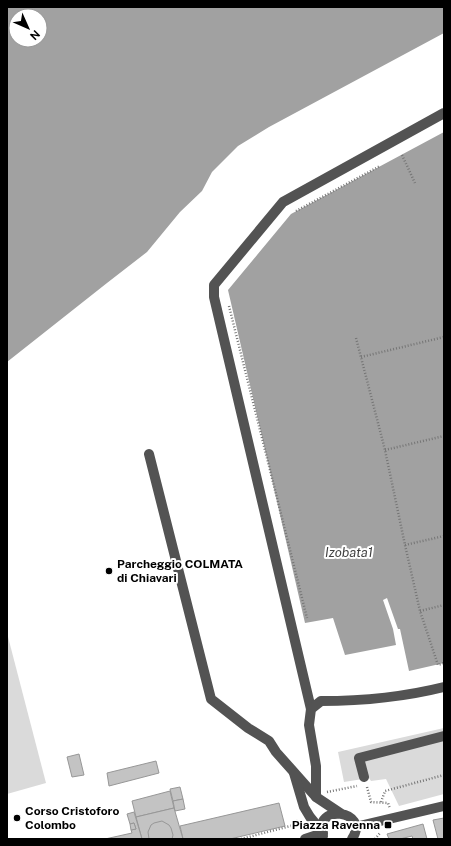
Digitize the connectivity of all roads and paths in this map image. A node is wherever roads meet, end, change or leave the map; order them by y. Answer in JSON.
{"nodes":[{"id":1,"x":444,"y":113,"type":"edge"},
{"id":2,"x":402,"y":155,"type":"dead end"},
{"id":3,"x":380,"y":166,"type":"dead end"},
{"id":4,"x":415,"y":183,"type":"dead end"},
{"id":5,"x":296,"y":211,"type":"dead end"},
{"id":6,"x":229,"y":306,"type":"dead end"},
{"id":7,"x":444,"y":337,"type":"edge"},
{"id":8,"x":356,"y":338,"type":"dead end"},
{"id":9,"x":361,"y":357,"type":"junction"},
{"id":10,"x":444,"y":436,"type":"edge"},
{"id":11,"x":385,"y":450,"type":"junction"},
{"id":12,"x":149,"y":454,"type":"dead end"},
{"id":13,"x":444,"y":536,"type":"edge"},
{"id":14,"x":405,"y":545,"type":"junction"},
{"id":15,"x":444,"y":605,"type":"edge"},
{"id":16,"x":420,"y":611,"type":"junction"},
{"id":17,"x":307,"y":618,"type":"dead end"},
{"id":18,"x":444,"y":663,"type":"edge"},
{"id":19,"x":444,"y":687,"type":"edge"},
{"id":20,"x":311,"y":709,"type":"junction"},
{"id":21,"x":444,"y":736,"type":"edge"},
{"id":22,"x":293,"y":769,"type":"junction"},
{"id":23,"x":444,"y":775,"type":"edge"},
{"id":24,"x":365,"y":780,"type":"joint"},
{"id":25,"x":316,"y":797,"type":"junction"},
{"id":26,"x":381,"y":802,"type":"junction"},
{"id":27,"x":388,"y":803,"type":"dead end"},
{"id":28,"x":444,"y":806,"type":"edge"},
{"id":29,"x":340,"y":813,"type":"junction"},
{"id":30,"x":355,"y":827,"type":"junction"},
{"id":31,"x":324,"y":836,"type":"edge"},
{"id":32,"x":305,"y":839,"type":"edge"},
{"id":33,"x":352,"y":839,"type":"edge"}],
"edges":[{"from":1,"to":20,"type":"street"},
{"from":2,"to":4,"type":"path"},
{"from":3,"to":5,"type":"path"},
{"from":6,"to":17,"type":"path"},
{"from":7,"to":9,"type":"path"},
{"from":8,"to":9,"type":"path"},
{"from":9,"to":11,"type":"path"},
{"from":10,"to":11,"type":"path"},
{"from":11,"to":14,"type":"path"},
{"from":12,"to":22,"type":"street"},
{"from":13,"to":14,"type":"path"},
{"from":14,"to":16,"type":"path"},
{"from":15,"to":16,"type":"path"},
{"from":16,"to":18,"type":"path"},
{"from":19,"to":20,"type":"street"},
{"from":20,"to":25,"type":"street"},
{"from":21,"to":24,"type":"street"},
{"from":22,"to":25,"type":"street"},
{"from":22,"to":31,"type":"street"},
{"from":23,"to":26,"type":"path"},
{"from":24,"to":26,"type":"path"},
{"from":25,"to":29,"type":"street"},
{"from":26,"to":27,"type":"path"},
{"from":28,"to":30,"type":"street"},
{"from":29,"to":30,"type":"street"},
{"from":29,"to":31,"type":"street"},
{"from":30,"to":33,"type":"street"},
{"from":31,"to":32,"type":"street"}]}
